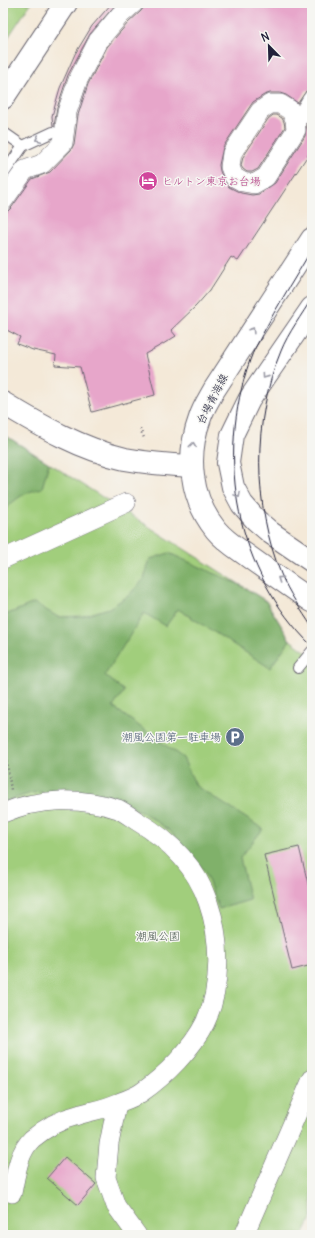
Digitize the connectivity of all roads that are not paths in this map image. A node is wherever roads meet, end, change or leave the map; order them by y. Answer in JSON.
{"nodes":[{"id":1,"x":66,"y":3,"type":"edge"},
{"id":2,"x":134,"y":3,"type":"edge"},
{"id":3,"x":3,"y":98,"type":"edge"},
{"id":4,"x":312,"y":100,"type":"edge"},
{"id":5,"x":295,"y":119,"type":"dead end"},
{"id":6,"x":3,"y":132,"type":"edge"},
{"id":7,"x":53,"y":132,"type":"dead end"},
{"id":8,"x":23,"y":146,"type":"junction"},
{"id":9,"x":3,"y":175,"type":"edge"},
{"id":10,"x":3,"y":202,"type":"edge"},
{"id":11,"x":312,"y":239,"type":"edge"},
{"id":12,"x":309,"y":318,"type":"edge"},
{"id":13,"x":3,"y":403,"type":"edge"},
{"id":14,"x":191,"y":466,"type":"junction"},
{"id":15,"x":126,"y":503,"type":"dead end"},
{"id":16,"x":3,"y":559,"type":"edge"},
{"id":17,"x":312,"y":561,"type":"edge"},
{"id":18,"x":312,"y":601,"type":"edge"},
{"id":19,"x":312,"y":651,"type":"edge"},
{"id":20,"x":298,"y":668,"type":"dead end"},
{"id":21,"x":9,"y":811,"type":"edge"},
{"id":22,"x":312,"y":1079,"type":"edge"},
{"id":23,"x":117,"y":1104,"type":"junction"},
{"id":24,"x":12,"y":1193,"type":"dead end"},
{"id":25,"x":137,"y":1235,"type":"edge"},
{"id":26,"x":244,"y":1235,"type":"edge"}],
"edges":[{"from":1,"to":3,"type":"main road"},
{"from":2,"to":10,"type":"street"},
{"from":4,"to":5,"type":"street"},
{"from":6,"to":8,"type":"lane"},
{"from":7,"to":8,"type":"lane","one_way":true},
{"from":8,"to":9,"type":"lane"},
{"from":14,"to":11,"type":"main road","name":"台場青海線","one_way":true},
{"from":12,"to":17,"type":"main road","one_way":true},
{"from":13,"to":14,"type":"main road"},
{"from":18,"to":14,"type":"main road","name":"台場青海線","one_way":true},
{"from":15,"to":16,"type":"street"},
{"from":19,"to":20,"type":"lane"},
{"from":21,"to":23,"type":"street"},
{"from":22,"to":26,"type":"street"},
{"from":23,"to":24,"type":"street"},
{"from":23,"to":25,"type":"street"}]}
